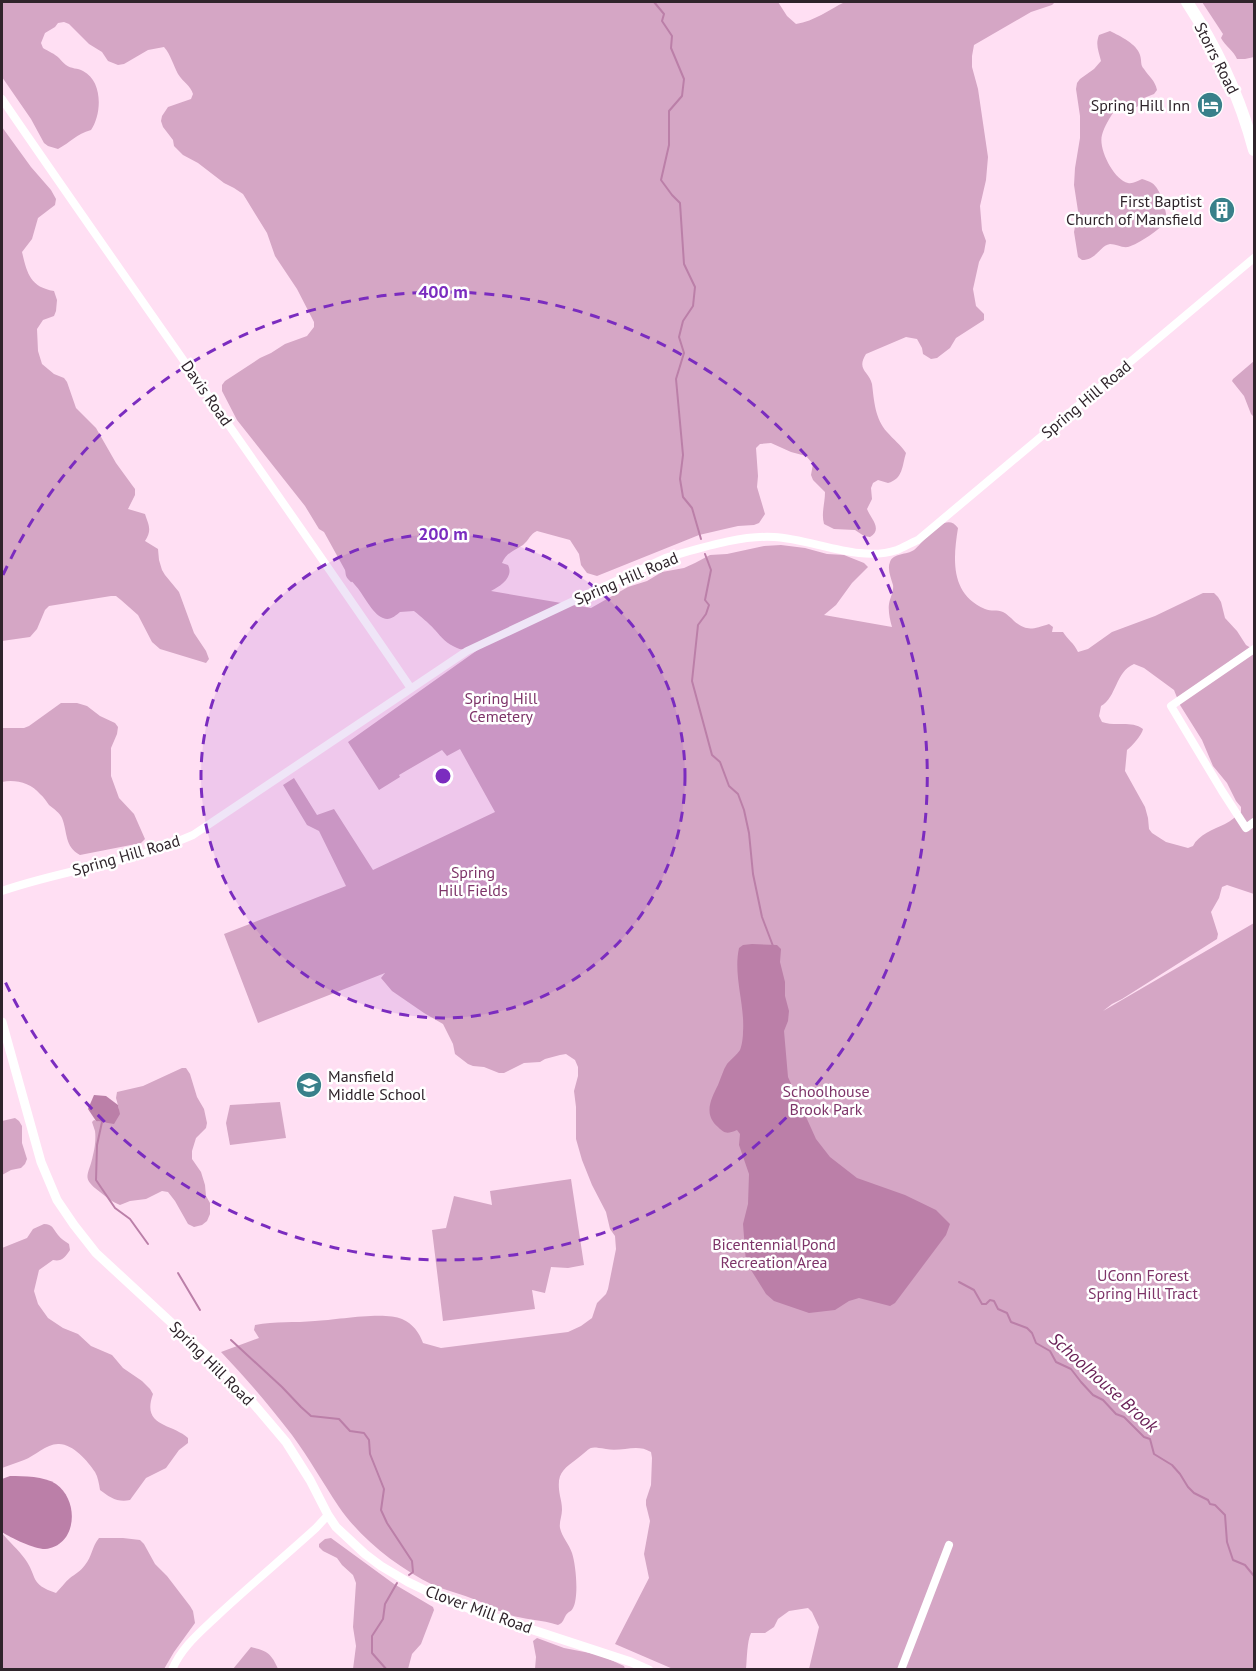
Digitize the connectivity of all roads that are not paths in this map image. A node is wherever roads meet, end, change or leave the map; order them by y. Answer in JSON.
{"nodes":[{"id":1,"x":1187,"y":2,"type":"edge"},
{"id":2,"x":2,"y":99,"type":"edge"},
{"id":3,"x":1254,"y":150,"type":"edge"},
{"id":4,"x":1254,"y":258,"type":"edge"},
{"id":5,"x":1254,"y":649,"type":"edge"},
{"id":6,"x":410,"y":687,"type":"junction"},
{"id":7,"x":1254,"y":822,"type":"edge"},
{"id":8,"x":2,"y":891,"type":"edge"},
{"id":9,"x":2,"y":1022,"type":"edge"},
{"id":10,"x":328,"y":1515,"type":"junction"},
{"id":11,"x":949,"y":1545,"type":"dead end"},
{"id":12,"x":172,"y":1670,"type":"edge"},
{"id":13,"x":649,"y":1670,"type":"edge"},
{"id":14,"x":901,"y":1670,"type":"edge"}],
"edges":[{"from":1,"to":3,"type":"main road","name":"Storrs Road"},
{"from":2,"to":6,"type":"street","name":"Davis Road"},
{"from":4,"to":6,"type":"street","name":"Spring Hill Road"},
{"from":5,"to":7,"type":"street"},
{"from":6,"to":8,"type":"street","name":"Spring Hill Road"},
{"from":9,"to":10,"type":"street","name":"Spring Hill Road"},
{"from":10,"to":12,"type":"street"},
{"from":10,"to":13,"type":"street","name":"Clover Mill Road"},
{"from":11,"to":14,"type":"street"}]}
